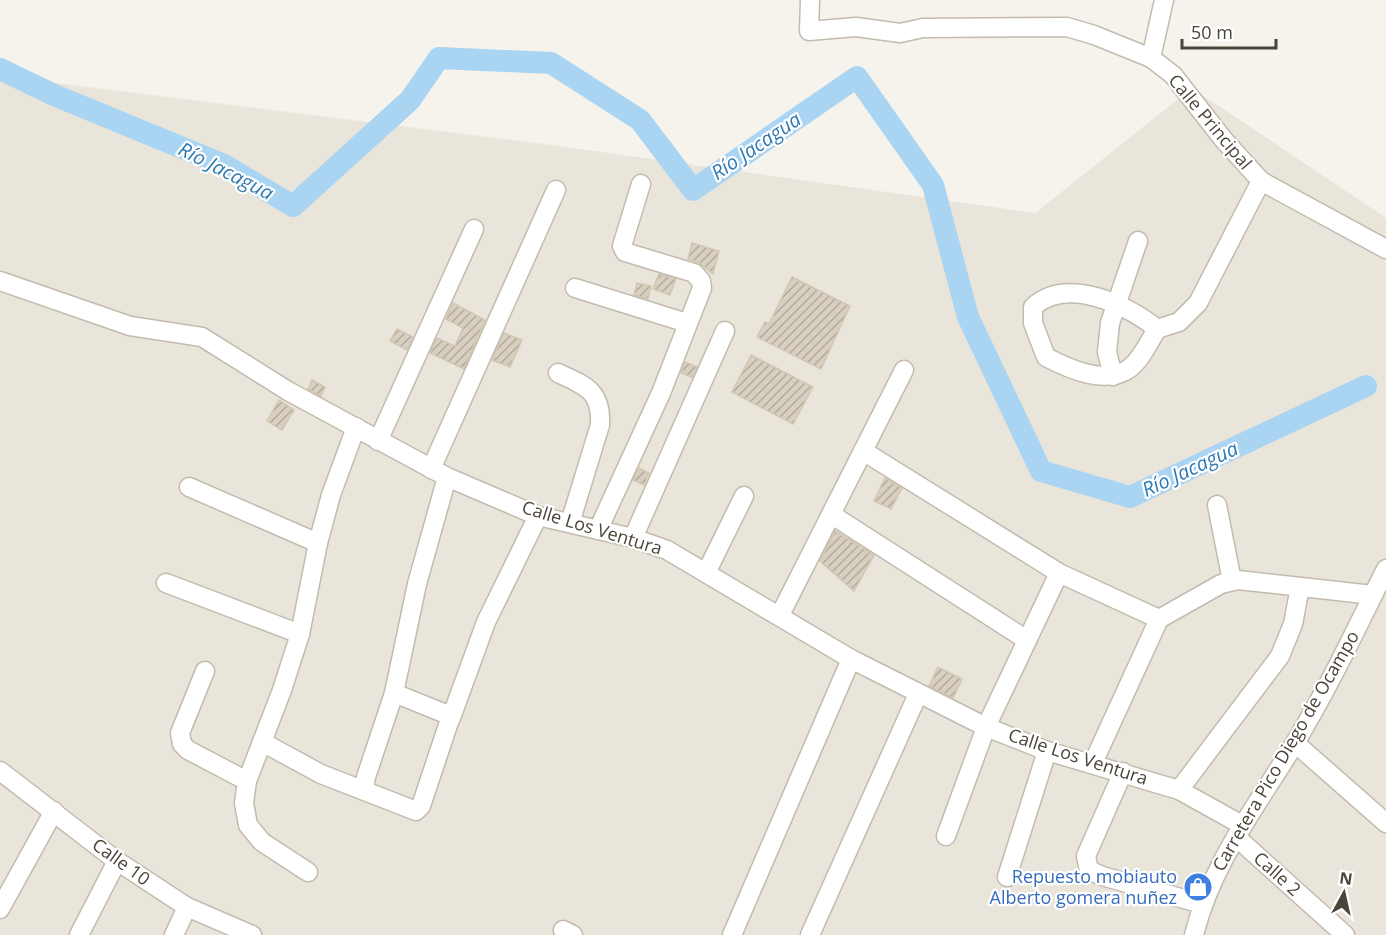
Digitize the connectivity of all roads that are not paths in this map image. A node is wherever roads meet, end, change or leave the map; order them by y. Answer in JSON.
{"nodes":[{"id":1,"x":810,"y":0,"type":"edge"},
{"id":2,"x":1164,"y":0,"type":"edge"},
{"id":3,"x":1151,"y":58,"type":"junction"},
{"id":4,"x":1261,"y":181,"type":"junction"},
{"id":5,"x":641,"y":184,"type":"dead end"},
{"id":6,"x":556,"y":190,"type":"dead end"},
{"id":7,"x":474,"y":229,"type":"dead end"},
{"id":8,"x":1138,"y":241,"type":"dead end"},
{"id":9,"x":1386,"y":249,"type":"edge"},
{"id":10,"x":0,"y":281,"type":"edge"},
{"id":11,"x":575,"y":288,"type":"dead end"},
{"id":12,"x":1116,"y":306,"type":"junction"},
{"id":13,"x":687,"y":323,"type":"junction"},
{"id":14,"x":1156,"y":329,"type":"junction"},
{"id":15,"x":725,"y":331,"type":"dead end"},
{"id":16,"x":904,"y":370,"type":"dead end"},
{"id":17,"x":558,"y":373,"type":"dead end"},
{"id":18,"x":1113,"y":376,"type":"junction"},
{"id":19,"x":356,"y":428,"type":"junction"},
{"id":20,"x":378,"y":441,"type":"junction"},
{"id":21,"x":863,"y":451,"type":"junction"},
{"id":22,"x":439,"y":473,"type":"junction"},
{"id":23,"x":189,"y":487,"type":"dead end"},
{"id":24,"x":744,"y":496,"type":"dead end"},
{"id":25,"x":1217,"y":505,"type":"dead end"},
{"id":26,"x":832,"y":515,"type":"junction"},
{"id":27,"x":538,"y":516,"type":"junction"},
{"id":28,"x":570,"y":523,"type":"junction"},
{"id":29,"x":598,"y":530,"type":"junction"},
{"id":30,"x":633,"y":538,"type":"junction"},
{"id":31,"x":318,"y":543,"type":"junction"},
{"id":32,"x":1386,"y":569,"type":"edge"},
{"id":33,"x":707,"y":571,"type":"junction"},
{"id":34,"x":1059,"y":573,"type":"junction"},
{"id":35,"x":1232,"y":581,"type":"junction"},
{"id":36,"x":166,"y":583,"type":"dead end"},
{"id":37,"x":1300,"y":587,"type":"junction"},
{"id":38,"x":1373,"y":595,"type":"junction"},
{"id":39,"x":780,"y":615,"type":"junction"},
{"id":40,"x":1160,"y":619,"type":"junction"},
{"id":41,"x":300,"y":634,"type":"junction"},
{"id":42,"x":1028,"y":640,"type":"junction"},
{"id":43,"x":851,"y":659,"type":"junction"},
{"id":44,"x":205,"y":671,"type":"dead end"},
{"id":45,"x":394,"y":693,"type":"junction"},
{"id":46,"x":918,"y":694,"type":"junction"},
{"id":47,"x":452,"y":718,"type":"junction"},
{"id":48,"x":986,"y":727,"type":"junction"},
{"id":49,"x":262,"y":742,"type":"junction"},
{"id":50,"x":1295,"y":743,"type":"junction"},
{"id":51,"x":1047,"y":751,"type":"junction"},
{"id":52,"x":1093,"y":763,"type":"junction"},
{"id":53,"x":0,"y":771,"type":"edge"},
{"id":54,"x":1123,"y":772,"type":"junction"},
{"id":55,"x":247,"y":781,"type":"junction"},
{"id":56,"x":364,"y":790,"type":"junction"},
{"id":57,"x":1179,"y":790,"type":"junction"},
{"id":58,"x":54,"y":811,"type":"junction"},
{"id":59,"x":1386,"y":823,"type":"edge"},
{"id":60,"x":1239,"y":831,"type":"junction"},
{"id":61,"x":946,"y":836,"type":"dead end"},
{"id":62,"x":117,"y":861,"type":"junction"},
{"id":63,"x":308,"y":872,"type":"dead end"},
{"id":64,"x":1007,"y":877,"type":"dead end"},
{"id":65,"x":1202,"y":904,"type":"junction"},
{"id":66,"x":187,"y":907,"type":"junction"},
{"id":67,"x":0,"y":909,"type":"edge"},
{"id":68,"x":79,"y":935,"type":"edge"},
{"id":69,"x":174,"y":935,"type":"edge"},
{"id":70,"x":252,"y":935,"type":"edge"},
{"id":71,"x":732,"y":935,"type":"edge"},
{"id":72,"x":810,"y":935,"type":"edge"},
{"id":73,"x":1194,"y":935,"type":"edge"},
{"id":74,"x":1345,"y":935,"type":"edge"}],
"edges":[{"from":1,"to":3,"type":"street","name":"Calle Principal"},
{"from":2,"to":3,"type":"street"},
{"from":3,"to":4,"type":"street","name":"Calle Principal"},
{"from":4,"to":9,"type":"street","name":"Calle Principal"},
{"from":4,"to":14,"type":"street"},
{"from":5,"to":13,"type":"street"},
{"from":6,"to":22,"type":"street"},
{"from":7,"to":20,"type":"street"},
{"from":8,"to":12,"type":"street"},
{"from":10,"to":19,"type":"street","name":"Calle Los Ventura"},
{"from":11,"to":13,"type":"street"},
{"from":12,"to":14,"type":"street"},
{"from":12,"to":18,"type":"street"},
{"from":12,"to":18,"type":"street"},
{"from":13,"to":29,"type":"street"},
{"from":14,"to":18,"type":"street"},
{"from":15,"to":30,"type":"street"},
{"from":16,"to":21,"type":"street"},
{"from":17,"to":28,"type":"street"},
{"from":19,"to":20,"type":"street","name":"Calle Los Ventura"},
{"from":19,"to":31,"type":"street"},
{"from":20,"to":22,"type":"street","name":"Calle Los Ventura"},
{"from":21,"to":26,"type":"street"},
{"from":21,"to":34,"type":"street"},
{"from":22,"to":27,"type":"street","name":"Calle Los Ventura"},
{"from":22,"to":45,"type":"street"},
{"from":23,"to":31,"type":"street"},
{"from":24,"to":33,"type":"street"},
{"from":25,"to":35,"type":"street"},
{"from":26,"to":39,"type":"street"},
{"from":26,"to":42,"type":"street"},
{"from":27,"to":28,"type":"street","name":"Calle Los Ventura"},
{"from":27,"to":47,"type":"street"},
{"from":28,"to":29,"type":"street","name":"Calle Los Ventura"},
{"from":29,"to":30,"type":"street","name":"Calle Los Ventura"},
{"from":30,"to":33,"type":"street","name":"Calle Los Ventura"},
{"from":31,"to":41,"type":"street"},
{"from":32,"to":38,"type":"street","name":"Carretera Pico Diego de Ocampo"},
{"from":33,"to":39,"type":"street","name":"Calle Los Ventura"},
{"from":34,"to":40,"type":"street"},
{"from":34,"to":42,"type":"street"},
{"from":35,"to":37,"type":"street"},
{"from":35,"to":40,"type":"street"},
{"from":36,"to":41,"type":"street"},
{"from":37,"to":38,"type":"street"},
{"from":37,"to":57,"type":"street"},
{"from":38,"to":50,"type":"street","name":"Carretera Pico Diego de Ocampo"},
{"from":39,"to":43,"type":"street","name":"Calle Los Ventura"},
{"from":40,"to":52,"type":"street"},
{"from":41,"to":49,"type":"street"},
{"from":42,"to":48,"type":"street"},
{"from":43,"to":46,"type":"street","name":"Calle Los Ventura"},
{"from":43,"to":71,"type":"street"},
{"from":44,"to":55,"type":"street"},
{"from":45,"to":47,"type":"street"},
{"from":45,"to":56,"type":"street"},
{"from":46,"to":48,"type":"street","name":"Calle Los Ventura"},
{"from":46,"to":72,"type":"street"},
{"from":47,"to":56,"type":"street"},
{"from":48,"to":51,"type":"street","name":"Calle Los Ventura"},
{"from":48,"to":61,"type":"street"},
{"from":49,"to":55,"type":"street"},
{"from":49,"to":56,"type":"street"},
{"from":50,"to":59,"type":"street"},
{"from":50,"to":60,"type":"street","name":"Carretera Pico Diego de Ocampo"},
{"from":51,"to":52,"type":"street","name":"Calle Los Ventura"},
{"from":51,"to":64,"type":"street"},
{"from":52,"to":54,"type":"street","name":"Calle Los Ventura"},
{"from":53,"to":58,"type":"street","name":"Calle 10"},
{"from":54,"to":57,"type":"street","name":"Calle Los Ventura"},
{"from":54,"to":65,"type":"street"},
{"from":55,"to":63,"type":"street"},
{"from":57,"to":60,"type":"street","name":"Calle Los Ventura"},
{"from":58,"to":62,"type":"street","name":"Calle 10"},
{"from":58,"to":67,"type":"street"},
{"from":60,"to":65,"type":"street","name":"Carretera Pico Diego de Ocampo"},
{"from":60,"to":74,"type":"street","name":"Calle 2"},
{"from":62,"to":66,"type":"street","name":"Calle 10"},
{"from":62,"to":68,"type":"street"},
{"from":65,"to":73,"type":"street","name":"Carretera Pico Diego de Ocampo"},
{"from":66,"to":69,"type":"street"},
{"from":66,"to":70,"type":"street","name":"Calle 10"}]}
